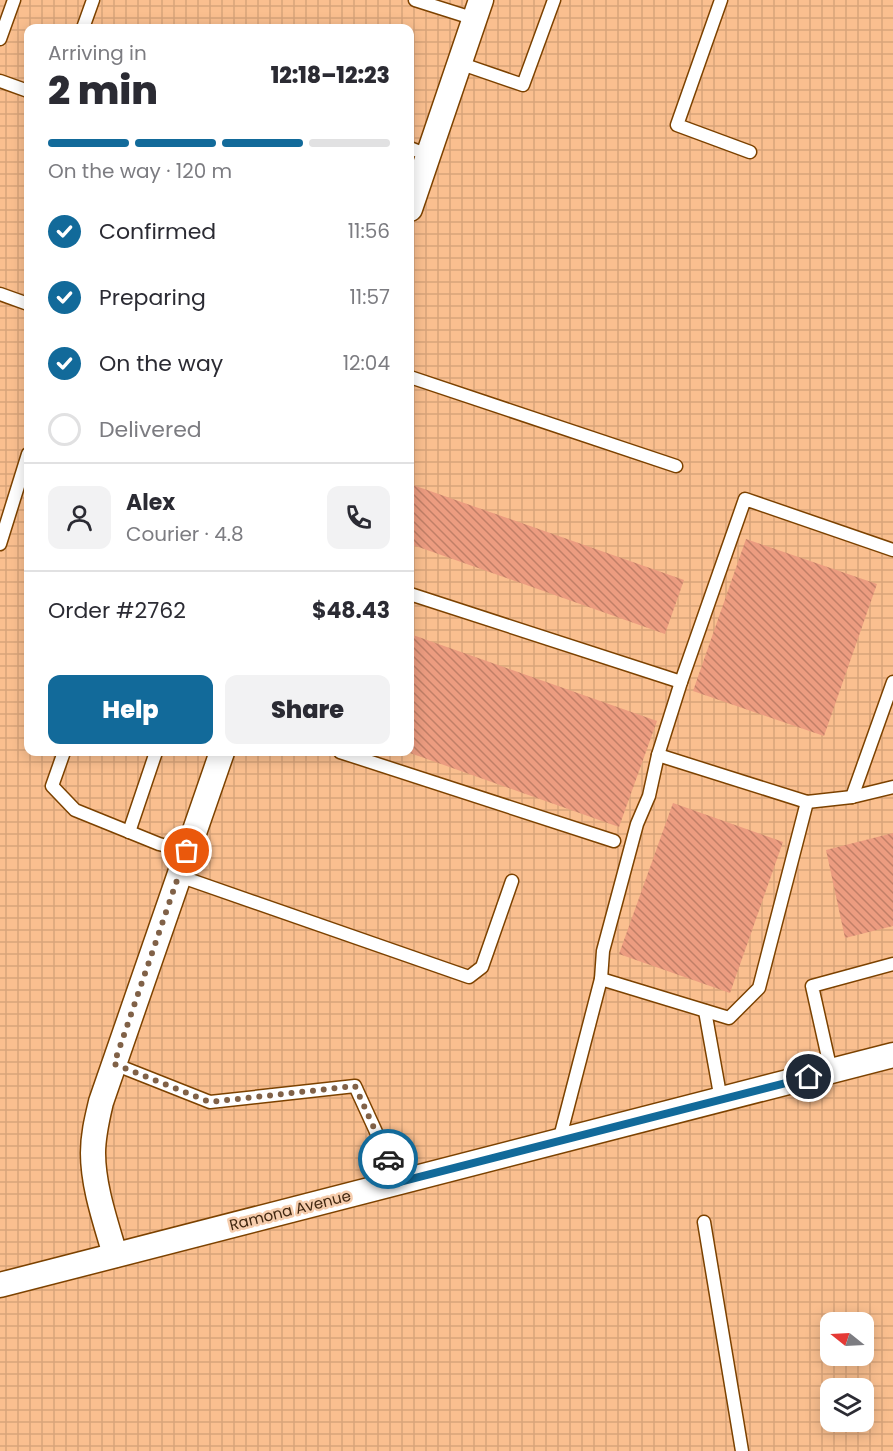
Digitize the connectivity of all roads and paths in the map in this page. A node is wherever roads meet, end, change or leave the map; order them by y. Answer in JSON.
{"nodes":[{"id":1,"x":14,"y":0,"type":"edge"},
{"id":2,"x":93,"y":0,"type":"edge"},
{"id":3,"x":413,"y":0,"type":"edge"},
{"id":4,"x":554,"y":0,"type":"edge"},
{"id":5,"x":721,"y":0,"type":"edge"},
{"id":6,"x":478,"y":9,"type":"edge"},
{"id":7,"x":85,"y":24,"type":"edge"},
{"id":8,"x":0,"y":39,"type":"edge"},
{"id":9,"x":459,"y":63,"type":"junction"},
{"id":10,"x":0,"y":81,"type":"edge"},
{"id":11,"x":24,"y":90,"type":"edge"},
{"id":12,"x":419,"y":152,"type":"edge"},
{"id":13,"x":750,"y":152,"type":"dead end"},
{"id":14,"x":414,"y":184,"type":"edge"},
{"id":15,"x":0,"y":294,"type":"edge"},
{"id":16,"x":24,"y":303,"type":"edge"},
{"id":17,"x":414,"y":377,"type":"edge"},
{"id":18,"x":676,"y":466,"type":"dead end"},
{"id":19,"x":24,"y":467,"type":"edge"},
{"id":20,"x":0,"y":544,"type":"edge"},
{"id":21,"x":893,"y":550,"type":"edge"},
{"id":22,"x":414,"y":595,"type":"edge"},
{"id":23,"x":681,"y":682,"type":"junction"},
{"id":24,"x":893,"y":682,"type":"edge"},
{"id":25,"x":658,"y":755,"type":"junction"},
{"id":26,"x":63,"y":756,"type":"edge"},
{"id":27,"x":155,"y":756,"type":"edge"},
{"id":28,"x":221,"y":756,"type":"edge"},
{"id":29,"x":352,"y":756,"type":"edge"},
{"id":30,"x":893,"y":787,"type":"edge"},
{"id":31,"x":852,"y":797,"type":"junction"},
{"id":32,"x":807,"y":802,"type":"junction"},
{"id":33,"x":129,"y":832,"type":"junction"},
{"id":34,"x":614,"y":841,"type":"dead end"},
{"id":35,"x":187,"y":851,"type":"junction"},
{"id":36,"x":179,"y":876,"type":"junction"},
{"id":37,"x":512,"y":881,"type":"dead end"},
{"id":38,"x":893,"y":964,"type":"edge"},
{"id":39,"x":601,"y":979,"type":"junction"},
{"id":40,"x":705,"y":1011,"type":"junction"},
{"id":41,"x":893,"y":1055,"type":"edge"},
{"id":42,"x":114,"y":1064,"type":"junction"},
{"id":43,"x":831,"y":1071,"type":"junction"},
{"id":44,"x":721,"y":1100,"type":"junction"},
{"id":45,"x":559,"y":1141,"type":"junction"},
{"id":46,"x":399,"y":1182,"type":"junction"},
{"id":47,"x":704,"y":1222,"type":"dead end"},
{"id":48,"x":115,"y":1255,"type":"junction"},
{"id":49,"x":0,"y":1285,"type":"edge"},
{"id":50,"x":742,"y":1451,"type":"edge"}],
"edges":[{"from":1,"to":8,"type":"lane"},
{"from":2,"to":7,"type":"lane"},
{"from":3,"to":6,"type":"lane"},
{"from":4,"to":9,"type":"lane"},
{"from":5,"to":13,"type":"lane"},
{"from":6,"to":9,"type":"street"},
{"from":9,"to":12,"type":"street"},
{"from":10,"to":11,"type":"lane"},
{"from":12,"to":14,"type":"street"},
{"from":15,"to":16,"type":"lane"},
{"from":17,"to":18,"type":"lane"},
{"from":19,"to":20,"type":"lane"},
{"from":21,"to":23,"type":"lane"},
{"from":22,"to":23,"type":"lane"},
{"from":23,"to":25,"type":"lane"},
{"from":24,"to":31,"type":"lane"},
{"from":25,"to":32,"type":"lane"},
{"from":25,"to":39,"type":"lane"},
{"from":26,"to":33,"type":"lane"},
{"from":27,"to":33,"type":"lane"},
{"from":28,"to":35,"type":"street"},
{"from":29,"to":34,"type":"lane"},
{"from":30,"to":31,"type":"lane"},
{"from":31,"to":32,"type":"lane"},
{"from":32,"to":40,"type":"lane"},
{"from":33,"to":35,"type":"lane"},
{"from":35,"to":36,"type":"street"},
{"from":36,"to":37,"type":"lane"},
{"from":36,"to":42,"type":"street"},
{"from":38,"to":43,"type":"lane"},
{"from":39,"to":40,"type":"lane"},
{"from":39,"to":45,"type":"lane"},
{"from":40,"to":44,"type":"lane"},
{"from":41,"to":43,"type":"street","name":"Ramona Avenue"},
{"from":42,"to":46,"type":"lane"},
{"from":42,"to":48,"type":"street"},
{"from":43,"to":44,"type":"street","name":"Ramona Avenue"},
{"from":44,"to":45,"type":"street","name":"Ramona Avenue"},
{"from":45,"to":46,"type":"street","name":"Ramona Avenue"},
{"from":46,"to":48,"type":"street","name":"Ramona Avenue"},
{"from":47,"to":50,"type":"lane"},
{"from":48,"to":49,"type":"street","name":"Ramona Avenue"}]}
